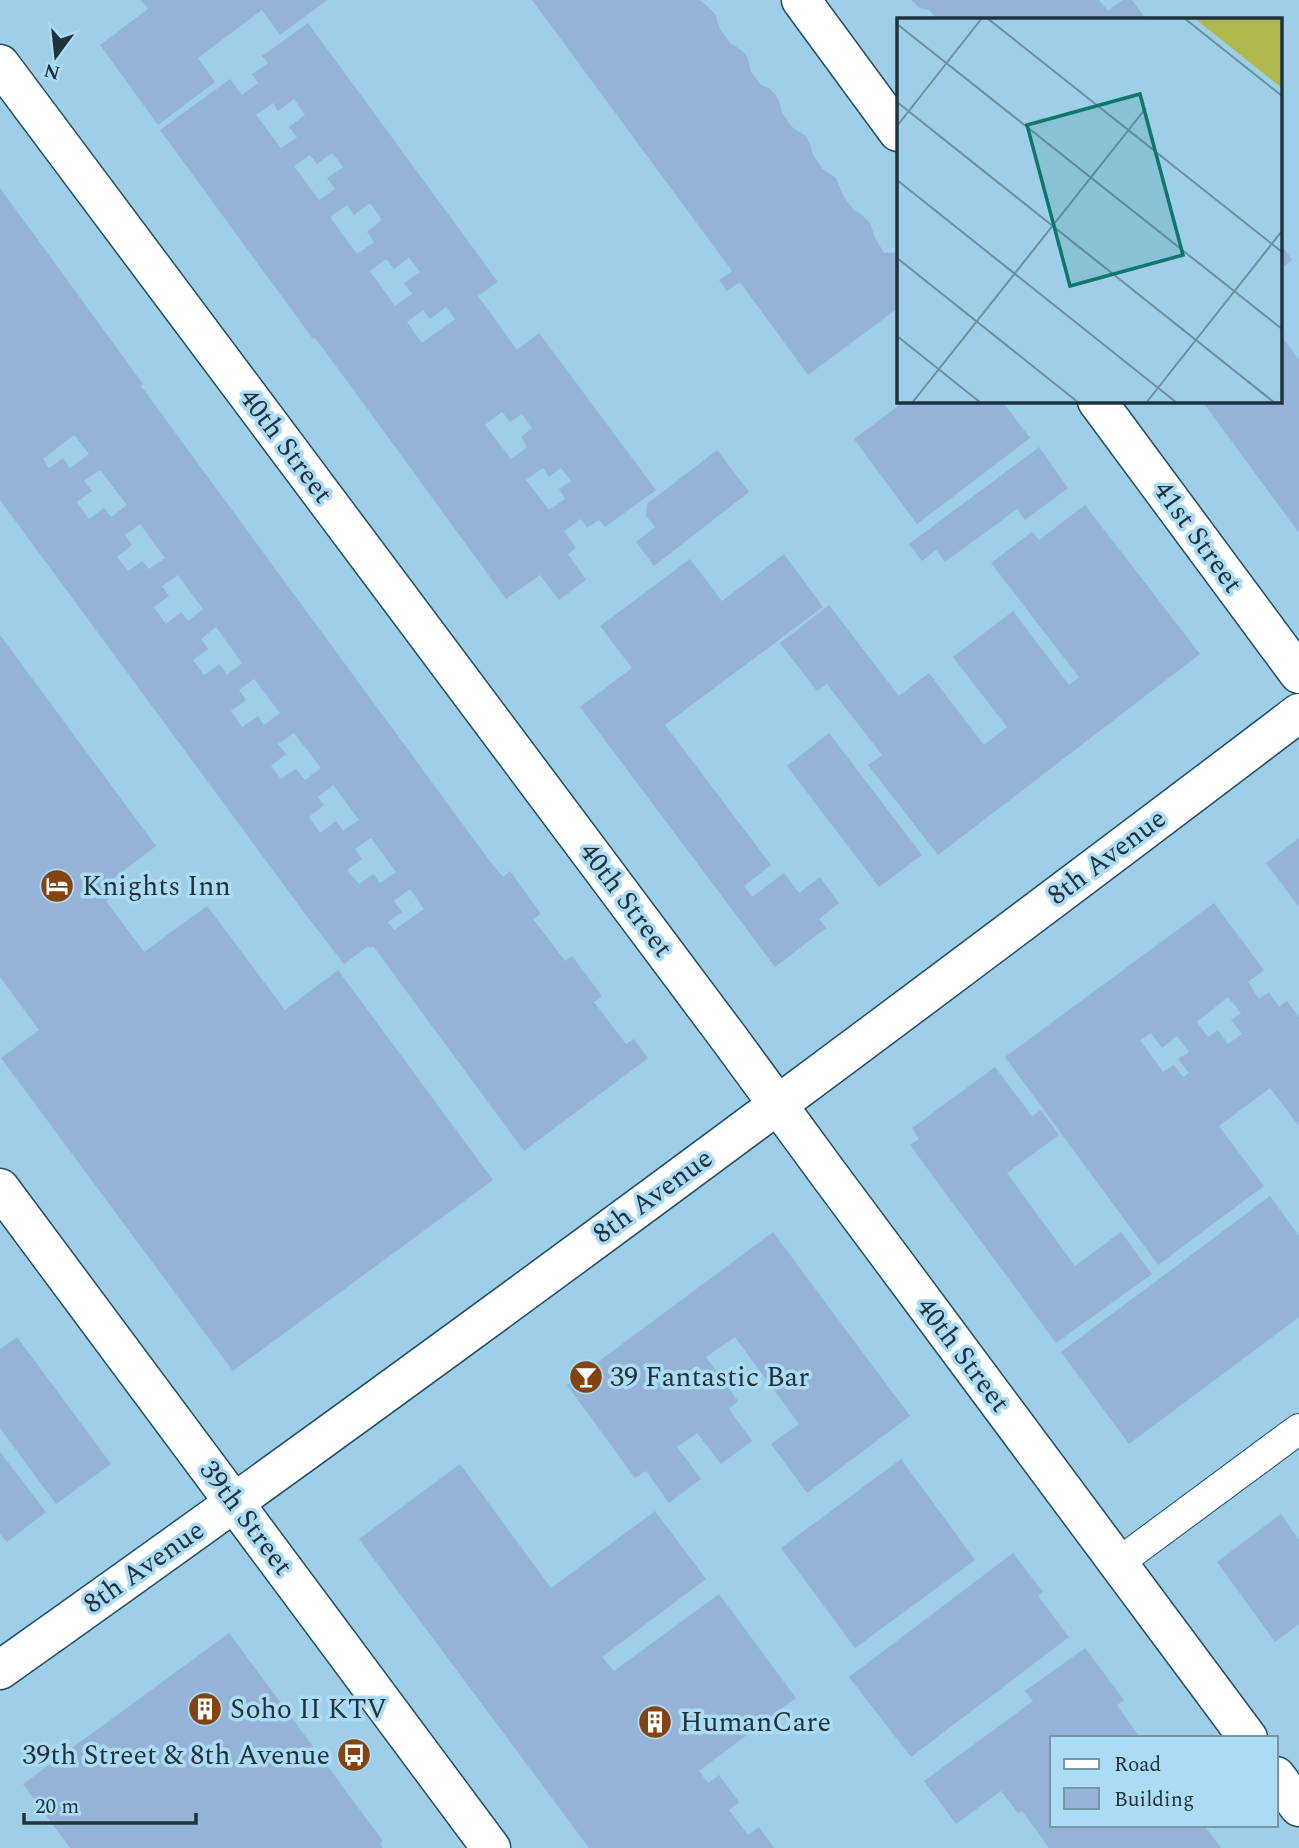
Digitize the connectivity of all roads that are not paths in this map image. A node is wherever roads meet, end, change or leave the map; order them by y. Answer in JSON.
{"nodes":[{"id":1,"x":801,"y":0,"type":"edge"},
{"id":2,"x":0,"y":64,"type":"edge"},
{"id":3,"x":897,"y":131,"type":"edge"},
{"id":4,"x":1098,"y":402,"type":"edge"},
{"id":5,"x":1299,"y":674,"type":"edge"},
{"id":6,"x":1299,"y":713,"type":"edge"},
{"id":7,"x":777,"y":1105,"type":"junction"},
{"id":8,"x":0,"y":1188,"type":"edge"},
{"id":9,"x":1299,"y":1429,"type":"edge"},
{"id":10,"x":235,"y":1502,"type":"junction"},
{"id":11,"x":1118,"y":1563,"type":"junction"},
{"id":12,"x":0,"y":1670,"type":"edge"},
{"id":13,"x":1247,"y":1736,"type":"edge"},
{"id":14,"x":1278,"y":1779,"type":"edge"},
{"id":15,"x":1299,"y":1807,"type":"edge"},
{"id":16,"x":491,"y":1848,"type":"edge"}],
"edges":[{"from":1,"to":3,"type":"street"},
{"from":2,"to":7,"type":"street","name":"40th Street"},
{"from":4,"to":5,"type":"street","name":"41st Street"},
{"from":6,"to":7,"type":"street","name":"8th Avenue"},
{"from":7,"to":10,"type":"street","name":"8th Avenue"},
{"from":7,"to":11,"type":"street","name":"40th Street"},
{"from":8,"to":10,"type":"street","name":"39th Street"},
{"from":9,"to":11,"type":"lane"},
{"from":10,"to":12,"type":"street","name":"8th Avenue"},
{"from":10,"to":16,"type":"street","name":"39th Street"},
{"from":11,"to":13,"type":"street","name":"40th Street"},
{"from":14,"to":15,"type":"street"}]}
